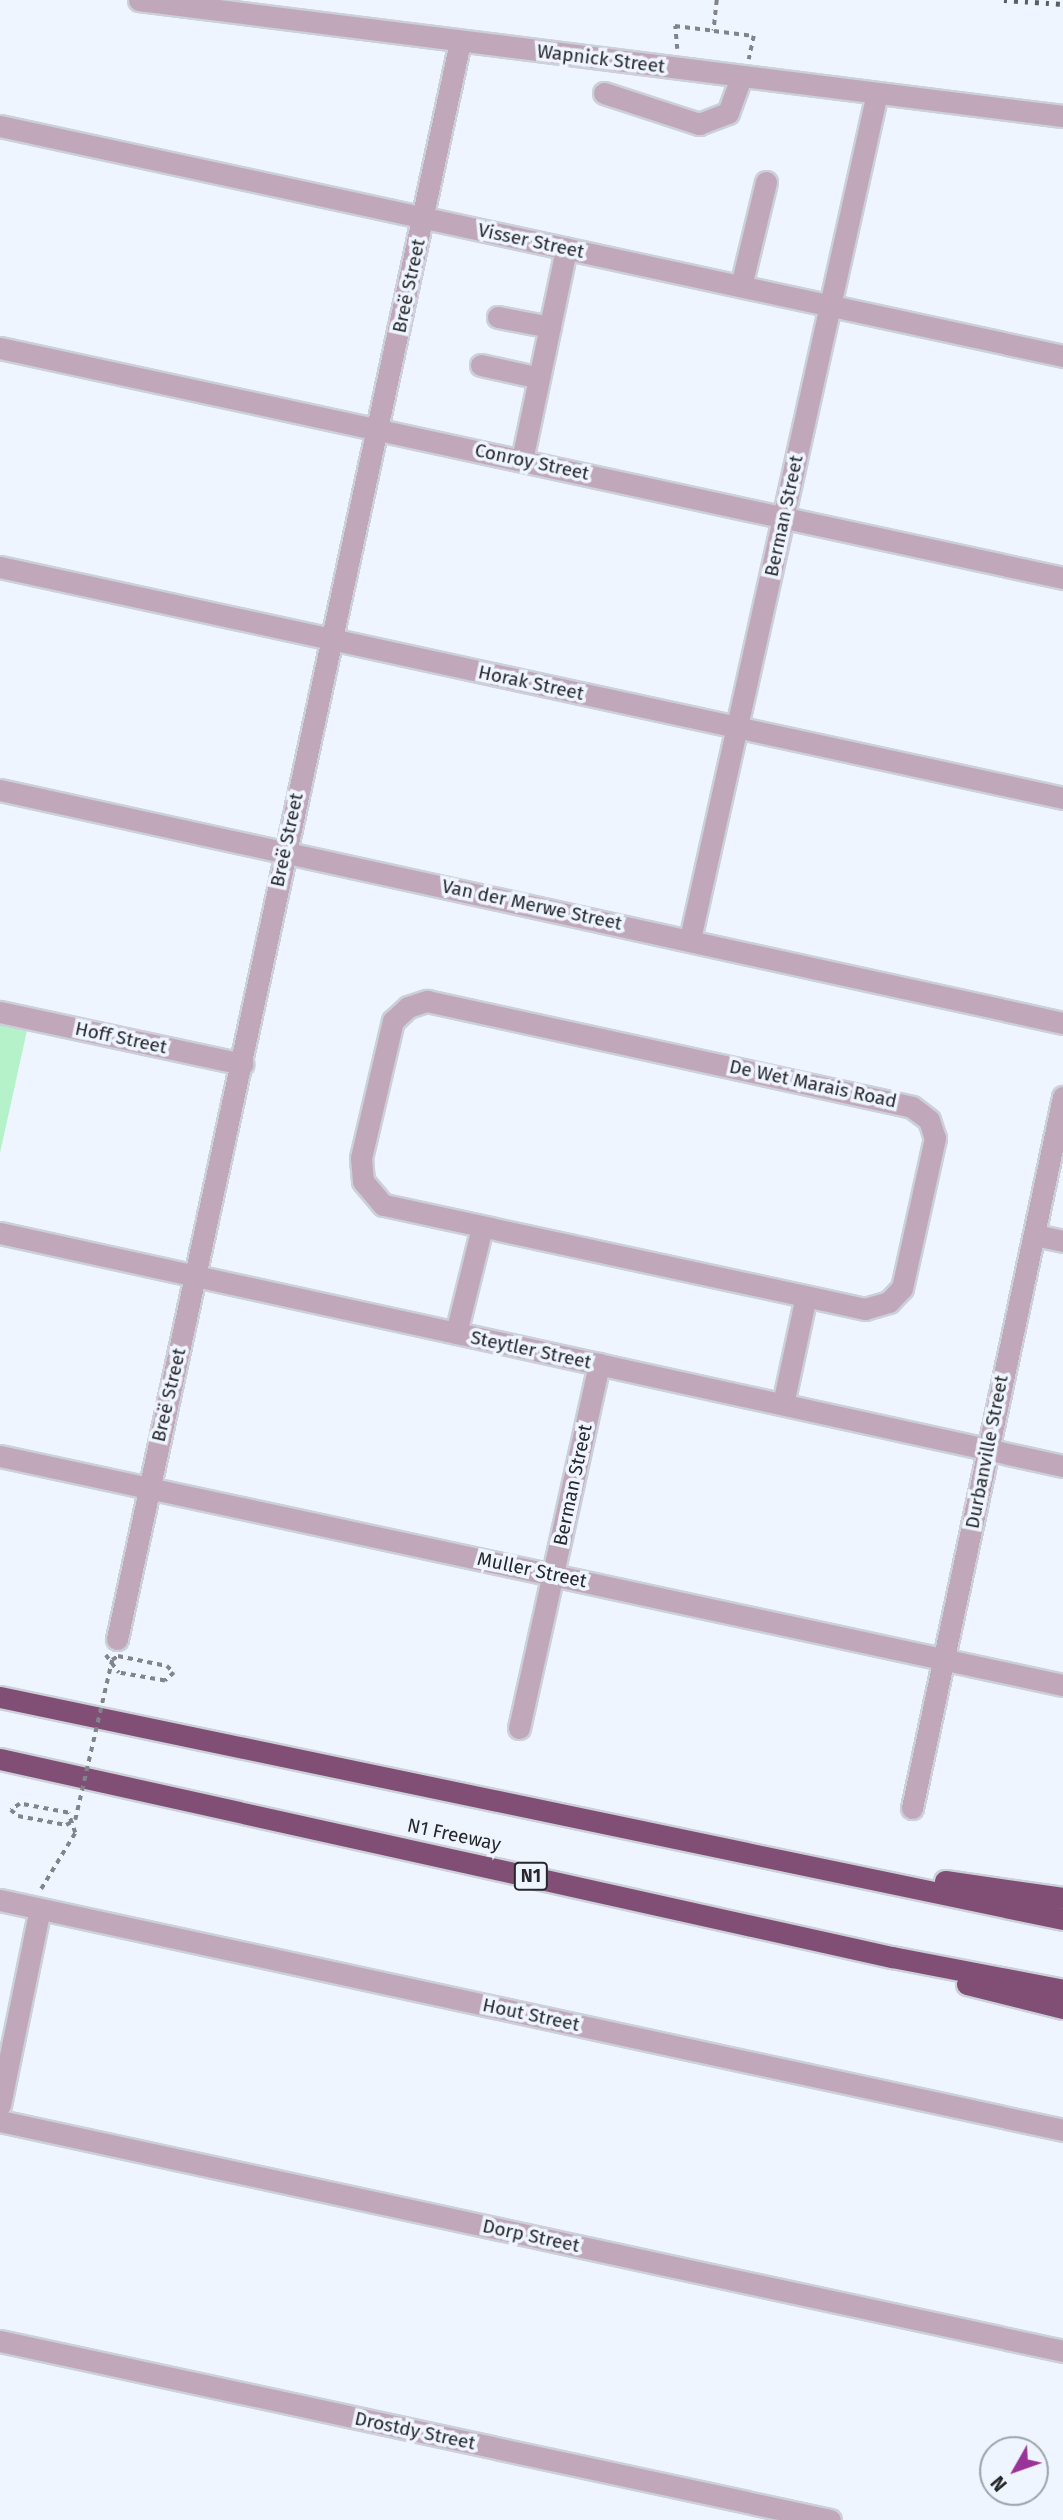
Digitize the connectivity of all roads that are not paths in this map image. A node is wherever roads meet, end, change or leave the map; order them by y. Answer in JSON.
{"nodes":[{"id":1,"x":139,"y":0,"type":"edge"},
{"id":2,"x":460,"y":42,"type":"junction"},
{"id":3,"x":745,"y":70,"type":"junction"},
{"id":4,"x":604,"y":93,"type":"dead end"},
{"id":5,"x":877,"y":93,"type":"junction"},
{"id":6,"x":1063,"y":116,"type":"edge"},
{"id":7,"x":0,"y":126,"type":"edge"},
{"id":8,"x":766,"y":182,"type":"dead end"},
{"id":9,"x":424,"y":218,"type":"junction"},
{"id":10,"x":566,"y":249,"type":"junction"},
{"id":11,"x":741,"y":286,"type":"junction"},
{"id":12,"x":829,"y":305,"type":"junction"},
{"id":13,"x":498,"y":317,"type":"dead end"},
{"id":14,"x":550,"y":327,"type":"junction"},
{"id":15,"x":0,"y":348,"type":"edge"},
{"id":16,"x":1063,"y":356,"type":"edge"},
{"id":17,"x":481,"y":365,"type":"dead end"},
{"id":18,"x":539,"y":378,"type":"junction"},
{"id":19,"x":378,"y":429,"type":"junction"},
{"id":20,"x":522,"y":460,"type":"junction"},
{"id":21,"x":785,"y":517,"type":"junction"},
{"id":22,"x":0,"y":567,"type":"edge"},
{"id":23,"x":1063,"y":578,"type":"edge"},
{"id":24,"x":331,"y":640,"type":"junction"},
{"id":25,"x":739,"y":728,"type":"junction"},
{"id":26,"x":0,"y":790,"type":"edge"},
{"id":27,"x":1063,"y":798,"type":"edge"},
{"id":28,"x":284,"y":850,"type":"junction"},
{"id":29,"x":690,"y":939,"type":"junction"},
{"id":30,"x":0,"y":1012,"type":"edge"},
{"id":31,"x":1063,"y":1023,"type":"edge"},
{"id":32,"x":242,"y":1065,"type":"junction"},
{"id":33,"x":1063,"y":1097,"type":"edge"},
{"id":34,"x":482,"y":1227,"type":"junction"},
{"id":35,"x":0,"y":1233,"type":"edge"},
{"id":36,"x":1035,"y":1236,"type":"junction"},
{"id":37,"x":1063,"y":1241,"type":"edge"},
{"id":38,"x":195,"y":1276,"type":"junction"},
{"id":39,"x":806,"y":1296,"type":"junction"},
{"id":40,"x":456,"y":1334,"type":"junction"},
{"id":41,"x":599,"y":1364,"type":"junction"},
{"id":42,"x":783,"y":1404,"type":"junction"},
{"id":43,"x":987,"y":1449,"type":"junction"},
{"id":44,"x":0,"y":1456,"type":"edge"},
{"id":45,"x":1063,"y":1465,"type":"edge"},
{"id":46,"x":148,"y":1488,"type":"junction"},
{"id":47,"x":554,"y":1574,"type":"junction"},
{"id":48,"x":117,"y":1639,"type":"dead end"},
{"id":49,"x":945,"y":1659,"type":"junction"},
{"id":50,"x":1063,"y":1685,"type":"edge"},
{"id":51,"x":0,"y":1697,"type":"edge"},
{"id":52,"x":519,"y":1728,"type":"dead end"},
{"id":53,"x":0,"y":1759,"type":"edge"},
{"id":54,"x":912,"y":1808,"type":"dead end"},
{"id":55,"x":859,"y":1876,"type":"junction"},
{"id":56,"x":1063,"y":1898,"type":"edge"},
{"id":57,"x":0,"y":1900,"type":"edge"},
{"id":58,"x":40,"y":1909,"type":"junction"},
{"id":59,"x":1063,"y":1919,"type":"edge"},
{"id":60,"x":892,"y":1956,"type":"junction"},
{"id":61,"x":1063,"y":1990,"type":"edge"},
{"id":62,"x":1063,"y":2008,"type":"edge"},
{"id":63,"x":0,"y":2105,"type":"edge"},
{"id":64,"x":0,"y":2121,"type":"edge"},
{"id":65,"x":1063,"y":2130,"type":"edge"},
{"id":66,"x":0,"y":2341,"type":"edge"},
{"id":67,"x":1063,"y":2351,"type":"edge"},
{"id":68,"x":830,"y":2520,"type":"edge"}],
"edges":[{"from":1,"to":2,"type":"street","name":"Wapnick Street"},
{"from":2,"to":3,"type":"street","name":"Wapnick Street"},
{"from":2,"to":9,"type":"street","name":"Breë Street"},
{"from":3,"to":4,"type":"street"},
{"from":3,"to":5,"type":"street","name":"Wapnick Street"},
{"from":5,"to":6,"type":"street","name":"Wapnick Street"},
{"from":5,"to":12,"type":"street","name":"Berman Street"},
{"from":7,"to":9,"type":"street","name":"Visser Street"},
{"from":8,"to":11,"type":"street"},
{"from":9,"to":10,"type":"street","name":"Visser Street"},
{"from":9,"to":19,"type":"street","name":"Breë Street"},
{"from":10,"to":11,"type":"street","name":"Visser Street"},
{"from":10,"to":14,"type":"street"},
{"from":11,"to":12,"type":"street","name":"Visser Street"},
{"from":12,"to":16,"type":"street","name":"Visser Street"},
{"from":12,"to":21,"type":"street","name":"Berman Street"},
{"from":13,"to":14,"type":"street"},
{"from":14,"to":18,"type":"street"},
{"from":15,"to":19,"type":"street","name":"Conroy Street"},
{"from":17,"to":18,"type":"street"},
{"from":18,"to":20,"type":"street"},
{"from":19,"to":20,"type":"street","name":"Conroy Street"},
{"from":19,"to":24,"type":"street","name":"Breë Street"},
{"from":20,"to":21,"type":"street","name":"Conroy Street"},
{"from":21,"to":23,"type":"street","name":"Conroy Street"},
{"from":21,"to":25,"type":"street","name":"Berman Street"},
{"from":22,"to":24,"type":"street","name":"Horak Street"},
{"from":24,"to":25,"type":"street","name":"Horak Street"},
{"from":24,"to":28,"type":"street","name":"Breë Street"},
{"from":25,"to":27,"type":"street","name":"Horak Street"},
{"from":25,"to":29,"type":"street","name":"Berman Street"},
{"from":26,"to":28,"type":"street","name":"Van der Merwe Street"},
{"from":28,"to":29,"type":"street","name":"Van der Merwe Street"},
{"from":28,"to":32,"type":"street","name":"Breë Street"},
{"from":29,"to":31,"type":"street","name":"Van der Merwe Street"},
{"from":30,"to":32,"type":"street","name":"Hoff Street"},
{"from":32,"to":38,"type":"street","name":"Breë Street"},
{"from":33,"to":36,"type":"street","name":"Durbanville Street"},
{"from":34,"to":39,"type":"street","name":"De Wet Marais Road"},
{"from":34,"to":39,"type":"street","name":"De Wet Marais Road"},
{"from":34,"to":40,"type":"street"},
{"from":35,"to":38,"type":"street","name":"Steytler Street"},
{"from":36,"to":37,"type":"street"},
{"from":36,"to":43,"type":"street","name":"Durbanville Street"},
{"from":38,"to":40,"type":"street","name":"Steytler Street"},
{"from":38,"to":46,"type":"street","name":"Breë Street"},
{"from":39,"to":42,"type":"street"},
{"from":40,"to":41,"type":"street","name":"Steytler Street"},
{"from":41,"to":42,"type":"street","name":"Steytler Street"},
{"from":41,"to":47,"type":"street","name":"Berman Street"},
{"from":42,"to":43,"type":"street","name":"Steytler Street"},
{"from":43,"to":45,"type":"street","name":"Steytler Street"},
{"from":43,"to":49,"type":"street","name":"Durbanville Street"},
{"from":44,"to":46,"type":"street","name":"Muller Street"},
{"from":46,"to":47,"type":"street","name":"Muller Street"},
{"from":46,"to":48,"type":"street","name":"Breë Street"},
{"from":47,"to":49,"type":"street","name":"Muller Street"},
{"from":47,"to":52,"type":"street","name":"Berman Street"},
{"from":49,"to":50,"type":"street","name":"Muller Street"},
{"from":49,"to":54,"type":"street","name":"Durbanville Street"},
{"from":51,"to":55,"type":"highway"},
{"from":53,"to":60,"type":"highway","name":"N1 Freeway","number":"N1"},
{"from":55,"to":56,"type":"highway"},
{"from":55,"to":59,"type":"highway"},
{"from":57,"to":58,"type":"street","name":"Hout Street"},
{"from":58,"to":63,"type":"street"},
{"from":58,"to":65,"type":"street","name":"Hout Street"},
{"from":60,"to":61,"type":"highway","name":"N1 Freeway","number":"N1"},
{"from":60,"to":62,"type":"highway"},
{"from":64,"to":67,"type":"street","name":"Dorp Street"},
{"from":66,"to":68,"type":"street","name":"Drostdy Street"}]}
